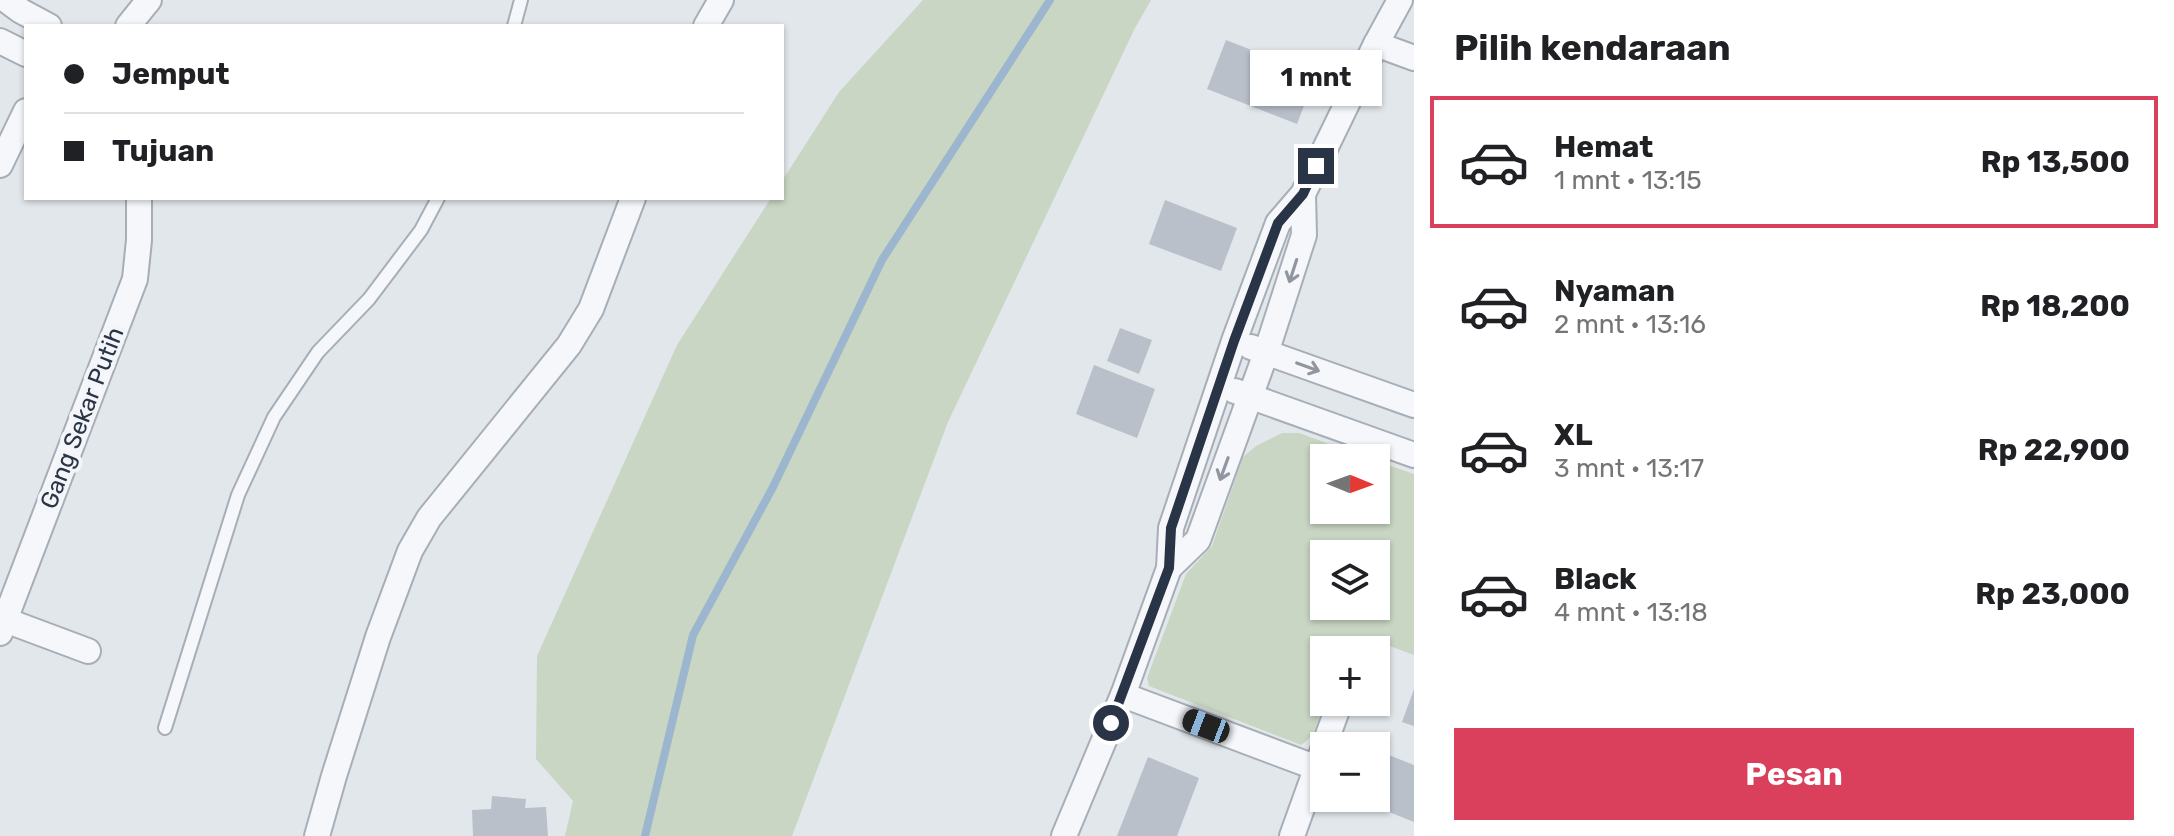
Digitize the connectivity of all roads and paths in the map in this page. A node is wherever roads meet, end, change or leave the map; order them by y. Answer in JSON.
{"nodes":[{"id":1,"x":6,"y":0,"type":"edge"},
{"id":2,"x":149,"y":0,"type":"edge"},
{"id":3,"x":521,"y":0,"type":"edge"},
{"id":4,"x":720,"y":0,"type":"edge"},
{"id":5,"x":1400,"y":0,"type":"edge"},
{"id":6,"x":45,"y":24,"type":"edge"},
{"id":7,"x":130,"y":24,"type":"edge"},
{"id":8,"x":515,"y":24,"type":"edge"},
{"id":9,"x":707,"y":24,"type":"edge"},
{"id":10,"x":0,"y":41,"type":"edge"},
{"id":11,"x":1376,"y":44,"type":"junction"},
{"id":12,"x":24,"y":53,"type":"edge"},
{"id":13,"x":1414,"y":58,"type":"edge"},
{"id":14,"x":24,"y":115,"type":"edge"},
{"id":15,"x":0,"y":165,"type":"edge"},
{"id":16,"x":1303,"y":194,"type":"junction"},
{"id":17,"x":139,"y":200,"type":"edge"},
{"id":18,"x":437,"y":200,"type":"edge"},
{"id":19,"x":632,"y":200,"type":"edge"},
{"id":20,"x":1234,"y":341,"type":"junction"},
{"id":21,"x":1266,"y":353,"type":"junction"},
{"id":22,"x":1219,"y":385,"type":"junction"},
{"id":23,"x":1250,"y":396,"type":"junction"},
{"id":24,"x":1414,"y":405,"type":"edge"},
{"id":25,"x":1414,"y":455,"type":"edge"},
{"id":26,"x":1169,"y":568,"type":"junction"},
{"id":27,"x":3,"y":626,"type":"edge"},
{"id":28,"x":88,"y":651,"type":"dead end"},
{"id":29,"x":1123,"y":695,"type":"junction"},
{"id":30,"x":165,"y":728,"type":"dead end"},
{"id":31,"x":1310,"y":750,"type":"edge"},
{"id":32,"x":1310,"y":787,"type":"edge"},
{"id":33,"x":317,"y":836,"type":"edge"},
{"id":34,"x":1064,"y":836,"type":"edge"},
{"id":35,"x":1292,"y":836,"type":"edge"}],
"edges":[{"from":1,"to":6,"type":"street"},
{"from":2,"to":7,"type":"street"},
{"from":3,"to":8,"type":"lane"},
{"from":4,"to":9,"type":"street"},
{"from":5,"to":11,"type":"street"},
{"from":10,"to":12,"type":"street"},
{"from":11,"to":13,"type":"street"},
{"from":11,"to":16,"type":"street"},
{"from":14,"to":15,"type":"street"},
{"from":16,"to":20,"type":"street"},
{"from":16,"to":21,"type":"street","one_way":true},
{"from":17,"to":27,"type":"street","name":"Gang Sekar Putih"},
{"from":18,"to":30,"type":"lane"},
{"from":19,"to":33,"type":"street"},
{"from":20,"to":21,"type":"street"},
{"from":20,"to":22,"type":"street"},
{"from":21,"to":23,"type":"street"},
{"from":21,"to":24,"type":"street","one_way":true},
{"from":22,"to":23,"type":"street"},
{"from":22,"to":26,"type":"street"},
{"from":23,"to":25,"type":"street"},
{"from":23,"to":26,"type":"street","one_way":true},
{"from":26,"to":29,"type":"street"},
{"from":27,"to":28,"type":"street"},
{"from":29,"to":31,"type":"street"},
{"from":29,"to":34,"type":"street"},
{"from":32,"to":35,"type":"street"}]}
